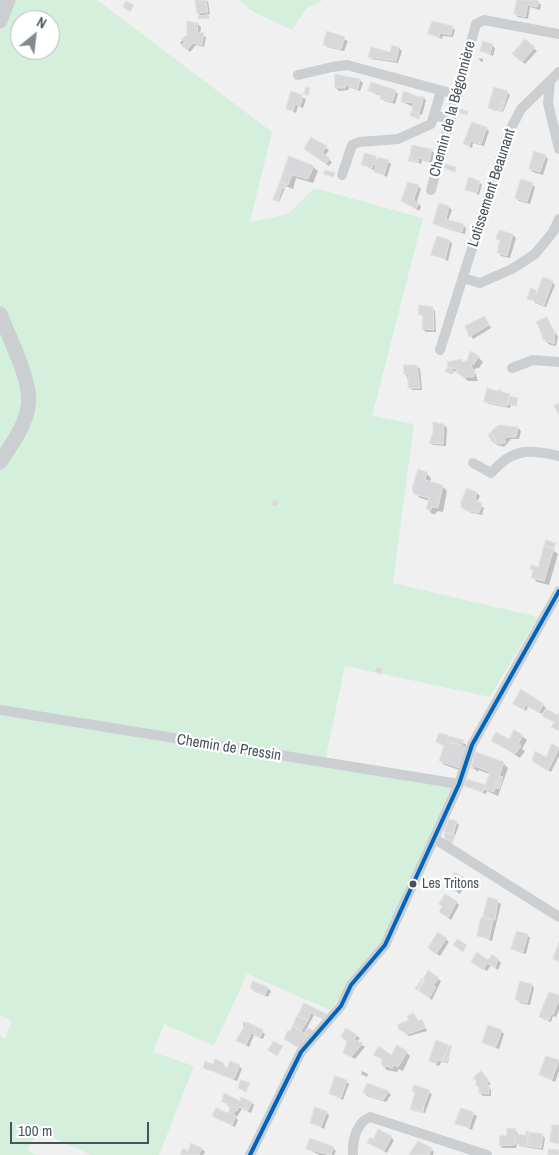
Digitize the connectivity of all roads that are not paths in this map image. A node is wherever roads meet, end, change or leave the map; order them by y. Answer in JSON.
{"nodes":[{"id":1,"x":8,"y":0,"type":"edge"},
{"id":2,"x":0,"y":21,"type":"edge"},
{"id":3,"x":559,"y":34,"type":"edge"},
{"id":4,"x":559,"y":72,"type":"edge"},
{"id":5,"x":298,"y":75,"type":"dead end"},
{"id":6,"x":550,"y":81,"type":"junction"},
{"id":7,"x":442,"y":91,"type":"junction"},
{"id":8,"x":458,"y":95,"type":"junction"},
{"id":9,"x":434,"y":115,"type":"junction"},
{"id":10,"x":452,"y":120,"type":"junction"},
{"id":11,"x":559,"y":148,"type":"edge"},
{"id":12,"x":342,"y":175,"type":"dead end"},
{"id":13,"x":431,"y":190,"type":"dead end"},
{"id":14,"x":559,"y":219,"type":"edge"},
{"id":15,"x":463,"y":278,"type":"junction"},
{"id":16,"x":0,"y":314,"type":"edge"},
{"id":17,"x":440,"y":350,"type":"dead end"},
{"id":18,"x":559,"y":362,"type":"edge"},
{"id":19,"x":512,"y":368,"type":"dead end"},
{"id":20,"x":559,"y":456,"type":"edge"},
{"id":21,"x":0,"y":462,"type":"edge"},
{"id":22,"x":473,"y":463,"type":"dead end"},
{"id":23,"x":559,"y":591,"type":"edge"},
{"id":24,"x":0,"y":710,"type":"edge"},
{"id":25,"x":459,"y":784,"type":"junction"},
{"id":26,"x":435,"y":839,"type":"junction"},
{"id":27,"x":559,"y":917,"type":"edge"},
{"id":28,"x":250,"y":1155,"type":"edge"},
{"id":29,"x":353,"y":1155,"type":"edge"},
{"id":30,"x":487,"y":1155,"type":"edge"}],
"edges":[{"from":1,"to":2,"type":"street"},
{"from":3,"to":8,"type":"street","name":"Chemin de la Bégonnière"},
{"from":4,"to":6,"type":"street","name":"Lotissement Beaunant"},
{"from":5,"to":7,"type":"street"},
{"from":6,"to":11,"type":"street"},
{"from":6,"to":15,"type":"street","name":"Lotissement Beaunant"},
{"from":7,"to":8,"type":"street"},
{"from":7,"to":9,"type":"street"},
{"from":8,"to":10,"type":"street","name":"Chemin de la Bégonnière"},
{"from":9,"to":10,"type":"street"},
{"from":9,"to":12,"type":"street"},
{"from":10,"to":13,"type":"street","name":"Chemin de la Bégonnière"},
{"from":14,"to":15,"type":"street"},
{"from":15,"to":17,"type":"street","name":"Lotissement Beaunant"},
{"from":16,"to":21,"type":"street"},
{"from":18,"to":19,"type":"street"},
{"from":20,"to":22,"type":"street"},
{"from":23,"to":25,"type":"street"},
{"from":24,"to":25,"type":"street","name":"Chemin de Pressin"},
{"from":25,"to":26,"type":"street"},
{"from":26,"to":27,"type":"street"},
{"from":26,"to":28,"type":"street"},
{"from":29,"to":30,"type":"street"}]}
